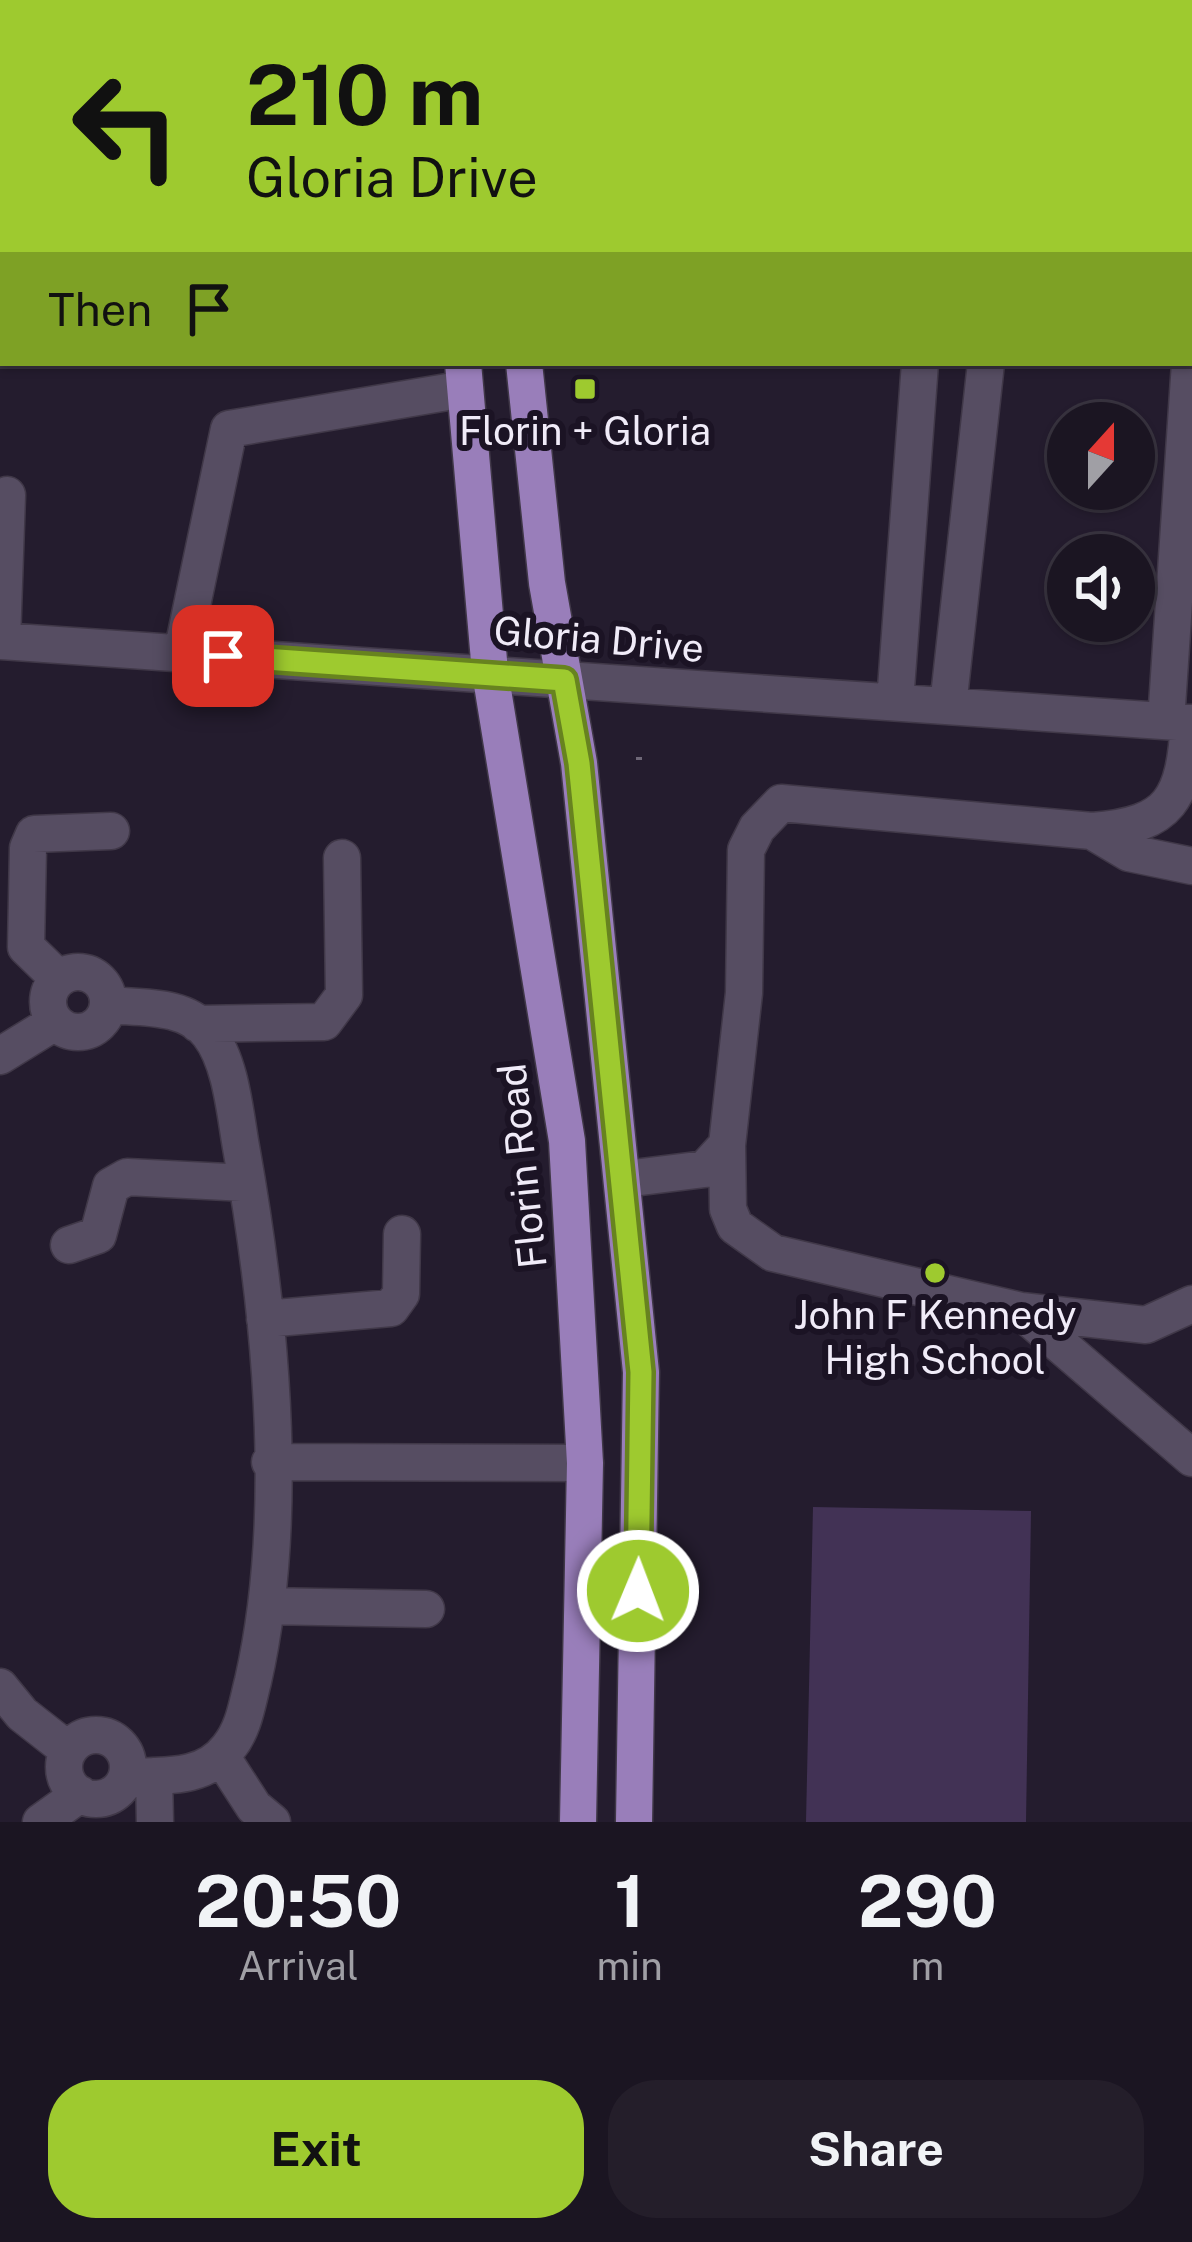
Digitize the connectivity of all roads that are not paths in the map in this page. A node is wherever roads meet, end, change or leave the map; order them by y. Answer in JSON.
{"nodes":[{"id":1,"x":524,"y":366,"type":"edge"},
{"id":2,"x":920,"y":366,"type":"edge"},
{"id":3,"x":986,"y":366,"type":"edge"},
{"id":4,"x":1190,"y":366,"type":"edge"},
{"id":5,"x":464,"y":376,"type":"edge"},
{"id":6,"x":7,"y":496,"type":"dead end"},
{"id":7,"x":903,"y":599,"type":"junction"},
{"id":8,"x":961,"y":608,"type":"junction"},
{"id":9,"x":1,"y":641,"type":"edge"},
{"id":10,"x":182,"y":653,"type":"junction"},
{"id":11,"x":490,"y":672,"type":"junction"},
{"id":12,"x":564,"y":680,"type":"junction"},
{"id":13,"x":895,"y":702,"type":"junction"},
{"id":14,"x":948,"y":706,"type":"junction"},
{"id":15,"x":1182,"y":722,"type":"edge"},
{"id":16,"x":111,"y":831,"type":"dead end"},
{"id":17,"x":1092,"y":831,"type":"junction"},
{"id":18,"x":342,"y":858,"type":"dead end"},
{"id":19,"x":1192,"y":866,"type":"edge"},
{"id":20,"x":59,"y":980,"type":"junction"},
{"id":21,"x":108,"y":1005,"type":"junction"},
{"id":22,"x":55,"y":1022,"type":"junction"},
{"id":23,"x":198,"y":1024,"type":"junction"},
{"id":24,"x":0,"y":1056,"type":"edge"},
{"id":25,"x":727,"y":1144,"type":"junction"},
{"id":26,"x":625,"y":1179,"type":"junction"},
{"id":27,"x":248,"y":1183,"type":"junction"},
{"id":28,"x":402,"y":1234,"type":"dead end"},
{"id":29,"x":69,"y":1245,"type":"dead end"},
{"id":30,"x":1192,"y":1304,"type":"edge"},
{"id":31,"x":1021,"y":1311,"type":"junction"},
{"id":32,"x":265,"y":1318,"type":"junction"},
{"id":33,"x":1192,"y":1458,"type":"edge"},
{"id":34,"x":270,"y":1462,"type":"junction"},
{"id":35,"x":585,"y":1463,"type":"junction"},
{"id":36,"x":266,"y":1606,"type":"junction"},
{"id":37,"x":426,"y":1609,"type":"dead end"},
{"id":38,"x":0,"y":1687,"type":"edge"},
{"id":39,"x":68,"y":1750,"type":"junction"},
{"id":40,"x":221,"y":1756,"type":"junction"},
{"id":41,"x":141,"y":1776,"type":"junction"},
{"id":42,"x":80,"y":1794,"type":"junction"},
{"id":43,"x":41,"y":1822,"type":"edge"},
{"id":44,"x":155,"y":1822,"type":"edge"},
{"id":45,"x":272,"y":1822,"type":"edge"},
{"id":46,"x":578,"y":1822,"type":"edge"},
{"id":47,"x":634,"y":1822,"type":"edge"}],
"edges":[{"from":1,"to":12,"type":"main road"},
{"from":2,"to":7,"type":"street"},
{"from":3,"to":8,"type":"street"},
{"from":4,"to":15,"type":"street"},
{"from":5,"to":10,"type":"street"},
{"from":5,"to":11,"type":"main road","name":"Florin Road"},
{"from":6,"to":9,"type":"street"},
{"from":7,"to":8,"type":"street"},
{"from":7,"to":13,"type":"street"},
{"from":8,"to":14,"type":"street"},
{"from":9,"to":10,"type":"street","name":"Gloria Drive"},
{"from":10,"to":11,"type":"street","name":"Gloria Drive"},
{"from":11,"to":12,"type":"street","name":"Gloria Drive"},
{"from":11,"to":35,"type":"main road","name":"Florin Road"},
{"from":12,"to":13,"type":"street","name":"Gloria Drive"},
{"from":12,"to":26,"type":"main road"},
{"from":13,"to":14,"type":"street","name":"Gloria Drive"},
{"from":14,"to":15,"type":"street","name":"Gloria Drive"},
{"from":15,"to":17,"type":"street"},
{"from":16,"to":20,"type":"street"},
{"from":17,"to":19,"type":"street"},
{"from":17,"to":25,"type":"street"},
{"from":18,"to":23,"type":"street"},
{"from":20,"to":21,"type":"street"},
{"from":20,"to":22,"type":"street"},
{"from":21,"to":22,"type":"street"},
{"from":21,"to":23,"type":"street"},
{"from":22,"to":24,"type":"street"},
{"from":23,"to":27,"type":"street"},
{"from":25,"to":26,"type":"street"},
{"from":25,"to":31,"type":"street"},
{"from":26,"to":47,"type":"main road"},
{"from":27,"to":29,"type":"street"},
{"from":27,"to":32,"type":"street"},
{"from":28,"to":32,"type":"street"},
{"from":30,"to":31,"type":"street"},
{"from":31,"to":33,"type":"street"},
{"from":32,"to":34,"type":"street"},
{"from":34,"to":35,"type":"street"},
{"from":34,"to":36,"type":"street"},
{"from":35,"to":46,"type":"main road","name":"Florin Road"},
{"from":36,"to":37,"type":"street"},
{"from":36,"to":40,"type":"street"},
{"from":38,"to":39,"type":"street"},
{"from":39,"to":41,"type":"street"},
{"from":39,"to":42,"type":"street"},
{"from":40,"to":41,"type":"street"},
{"from":40,"to":45,"type":"street"},
{"from":41,"to":42,"type":"street"},
{"from":41,"to":44,"type":"street"},
{"from":42,"to":43,"type":"street"}]}
